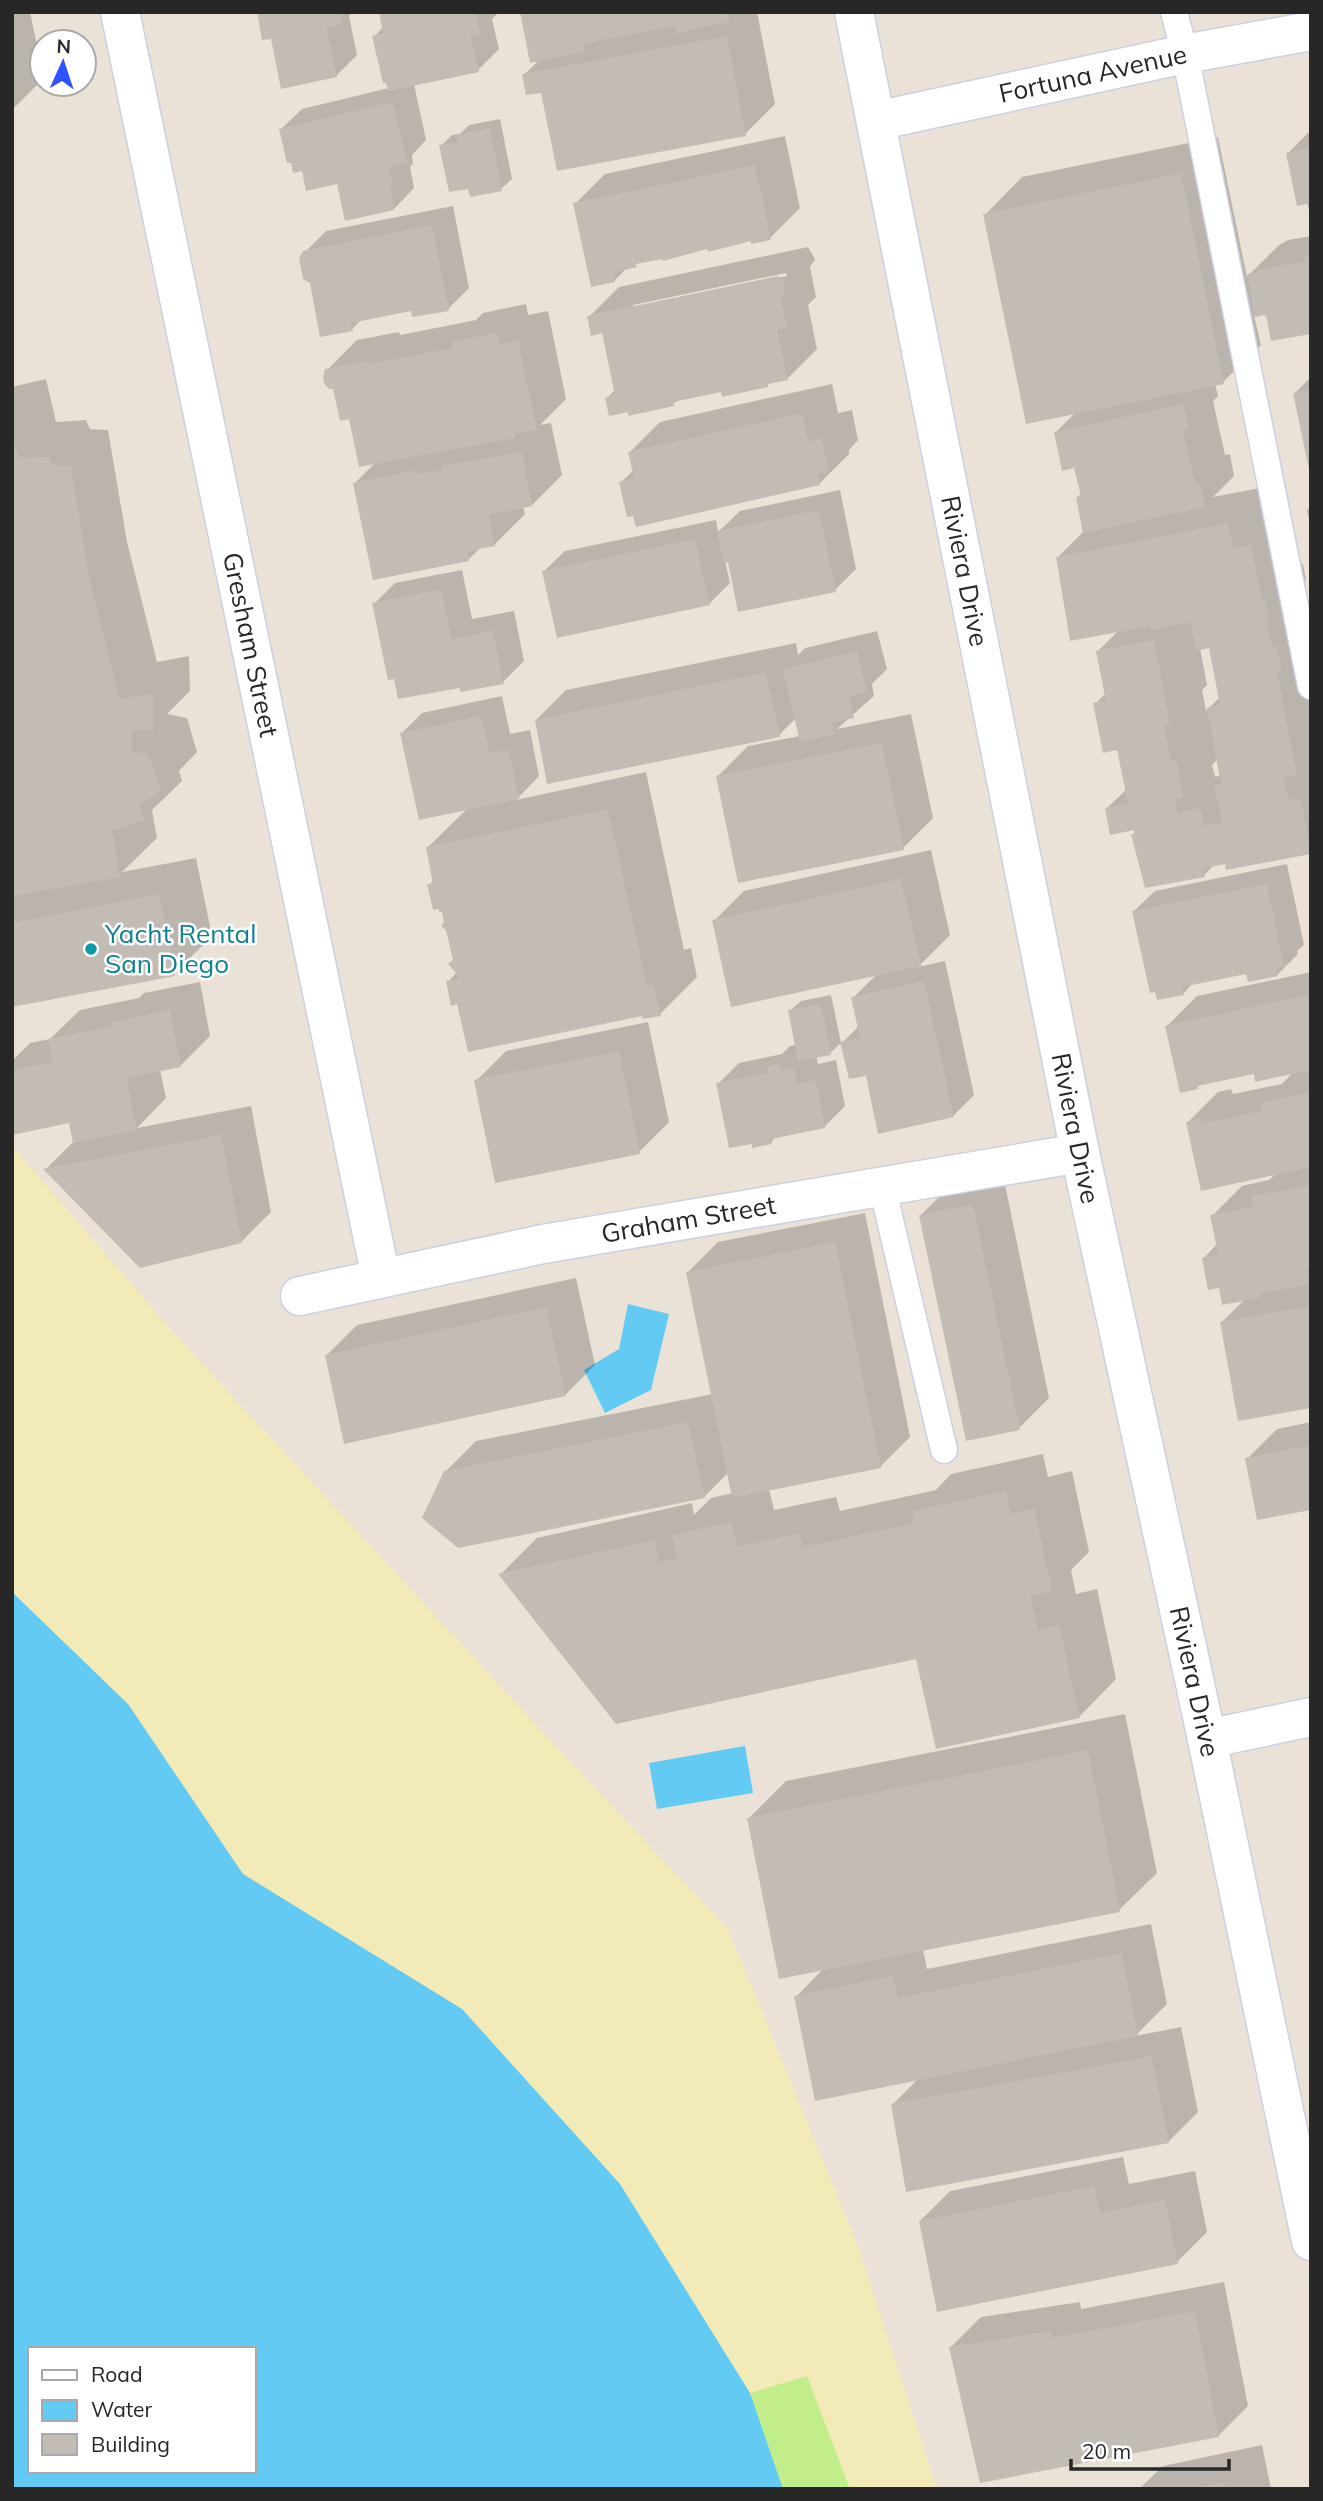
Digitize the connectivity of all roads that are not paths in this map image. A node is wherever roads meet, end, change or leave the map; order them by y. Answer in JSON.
{"nodes":[{"id":1,"x":120,"y":12,"type":"edge"},
{"id":2,"x":854,"y":12,"type":"edge"},
{"id":3,"x":1174,"y":12,"type":"edge"},
{"id":4,"x":1311,"y":31,"type":"edge"},
{"id":5,"x":1185,"y":54,"type":"junction"},
{"id":6,"x":876,"y":121,"type":"junction"},
{"id":7,"x":1311,"y":686,"type":"edge"},
{"id":8,"x":1080,"y":1153,"type":"junction"},
{"id":9,"x":882,"y":1186,"type":"junction"},
{"id":10,"x":381,"y":1278,"type":"junction"},
{"id":11,"x":300,"y":1296,"type":"dead end"},
{"id":12,"x":944,"y":1450,"type":"dead end"},
{"id":13,"x":1311,"y":1717,"type":"edge"},
{"id":14,"x":1207,"y":1739,"type":"junction"},
{"id":15,"x":1311,"y":2241,"type":"edge"}],
"edges":[{"from":1,"to":10,"type":"street","name":"Gresham Street"},
{"from":2,"to":6,"type":"street","name":"Riviera Drive"},
{"from":3,"to":5,"type":"lane"},
{"from":4,"to":5,"type":"street","name":"Fortuna Avenue"},
{"from":5,"to":6,"type":"street","name":"Fortuna Avenue"},
{"from":5,"to":7,"type":"lane"},
{"from":6,"to":8,"type":"street","name":"Riviera Drive"},
{"from":8,"to":9,"type":"street","name":"Graham Street"},
{"from":8,"to":14,"type":"street","name":"Riviera Drive"},
{"from":9,"to":10,"type":"street","name":"Graham Street"},
{"from":9,"to":12,"type":"lane"},
{"from":10,"to":11,"type":"street","name":"Graham Street"},
{"from":13,"to":14,"type":"street"},
{"from":14,"to":15,"type":"street","name":"Riviera Drive"}]}
